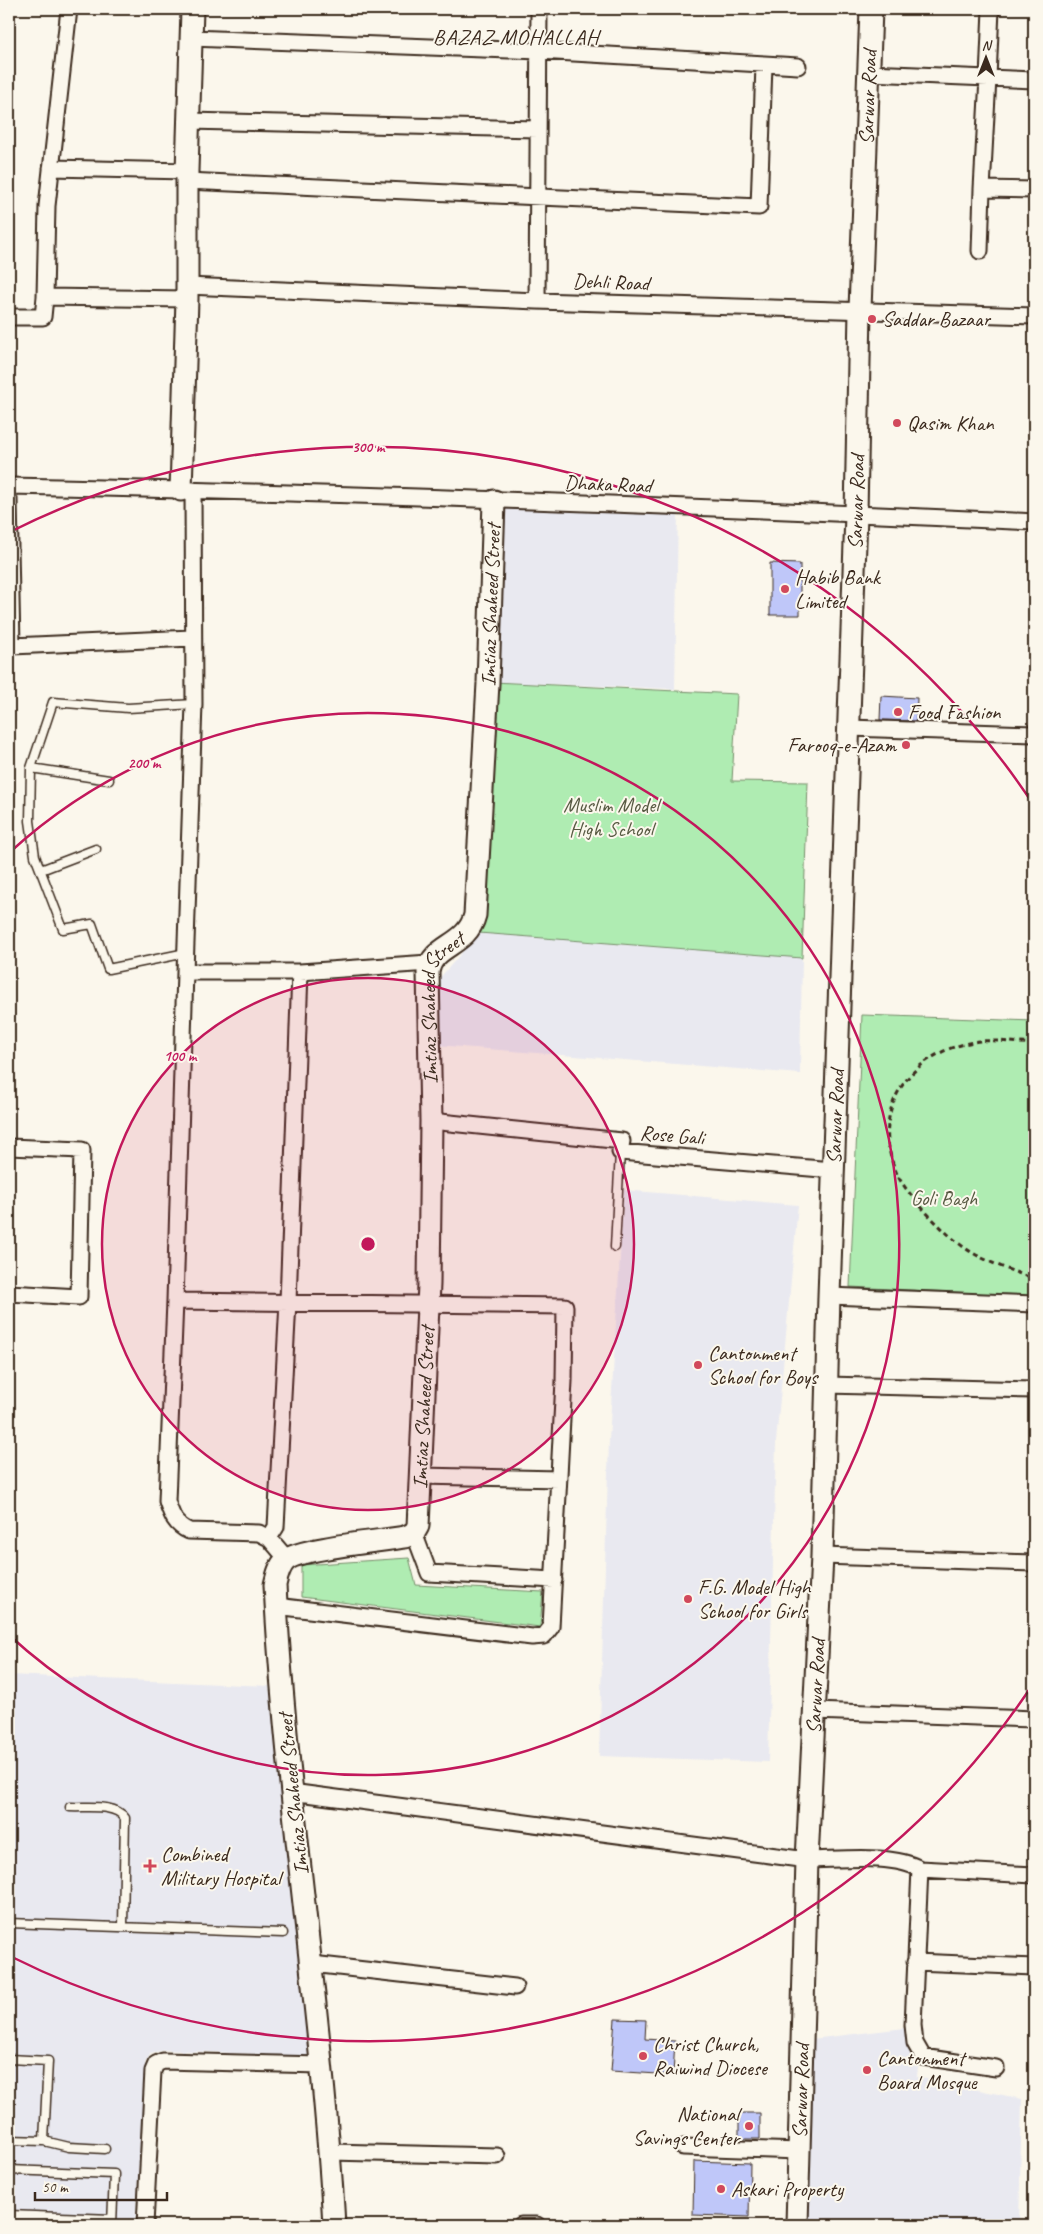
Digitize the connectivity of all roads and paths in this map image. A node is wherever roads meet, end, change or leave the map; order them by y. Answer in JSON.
{"nodes":[{"id":1,"x":68,"y":9,"type":"edge"},
{"id":2,"x":192,"y":9,"type":"edge"},
{"id":3,"x":539,"y":9,"type":"edge"},
{"id":4,"x":871,"y":9,"type":"edge"},
{"id":5,"x":991,"y":9,"type":"edge"},
{"id":6,"x":191,"y":38,"type":"junction"},
{"id":7,"x":539,"y":51,"type":"junction"},
{"id":8,"x":764,"y":65,"type":"junction"},
{"id":9,"x":798,"y":66,"type":"dead end"},
{"id":10,"x":869,"y":73,"type":"junction"},
{"id":11,"x":988,"y":78,"type":"junction"},
{"id":12,"x":1034,"y":80,"type":"edge"},
{"id":13,"x":189,"y":121,"type":"junction"},
{"id":14,"x":538,"y":129,"type":"junction"},
{"id":15,"x":51,"y":168,"type":"junction"},
{"id":16,"x":187,"y":176,"type":"junction"},
{"id":17,"x":982,"y":189,"type":"junction"},
{"id":18,"x":1034,"y":190,"type":"edge"},
{"id":19,"x":537,"y":197,"type":"junction"},
{"id":20,"x":980,"y":251,"type":"dead end"},
{"id":21,"x":187,"y":293,"type":"junction"},
{"id":22,"x":44,"y":297,"type":"junction"},
{"id":23,"x":537,"y":301,"type":"junction"},
{"id":24,"x":860,"y":310,"type":"junction"},
{"id":25,"x":1034,"y":316,"type":"edge"},
{"id":26,"x":9,"y":317,"type":"edge"},
{"id":27,"x":9,"y":486,"type":"edge"},
{"id":28,"x":187,"y":490,"type":"junction"},
{"id":29,"x":9,"y":498,"type":"edge"},
{"id":30,"x":494,"y":501,"type":"junction"},
{"id":31,"x":856,"y":514,"type":"junction"},
{"id":32,"x":1034,"y":522,"type":"edge"},
{"id":33,"x":192,"y":638,"type":"junction"},
{"id":34,"x":194,"y":704,"type":"junction"},
{"id":35,"x":849,"y":728,"type":"junction"},
{"id":36,"x":1034,"y":734,"type":"edge"},
{"id":37,"x":31,"y":768,"type":"junction"},
{"id":38,"x":109,"y":780,"type":"dead end"},
{"id":39,"x":96,"y":849,"type":"dead end"},
{"id":40,"x":40,"y":870,"type":"junction"},
{"id":41,"x":186,"y":953,"type":"junction"},
{"id":42,"x":429,"y":963,"type":"junction"},
{"id":43,"x":185,"y":972,"type":"junction"},
{"id":44,"x":300,"y":972,"type":"junction"},
{"id":45,"x":1034,"y":1044,"type":"edge"},
{"id":46,"x":432,"y":1121,"type":"junction"},
{"id":47,"x":9,"y":1147,"type":"edge"},
{"id":48,"x":620,"y":1152,"type":"junction"},
{"id":49,"x":833,"y":1170,"type":"junction"},
{"id":50,"x":615,"y":1247,"type":"dead end"},
{"id":51,"x":1034,"y":1278,"type":"edge"},
{"id":52,"x":9,"y":1293,"type":"edge"},
{"id":53,"x":828,"y":1296,"type":"junction"},
{"id":54,"x":176,"y":1301,"type":"junction"},
{"id":55,"x":288,"y":1302,"type":"junction"},
{"id":56,"x":1034,"y":1304,"type":"edge"},
{"id":57,"x":428,"y":1305,"type":"junction"},
{"id":58,"x":826,"y":1385,"type":"junction"},
{"id":59,"x":1034,"y":1390,"type":"edge"},
{"id":60,"x":420,"y":1476,"type":"junction"},
{"id":61,"x":559,"y":1479,"type":"junction"},
{"id":62,"x":414,"y":1533,"type":"junction"},
{"id":63,"x":269,"y":1538,"type":"junction"},
{"id":64,"x":822,"y":1556,"type":"junction"},
{"id":65,"x":287,"y":1559,"type":"junction"},
{"id":66,"x":1034,"y":1562,"type":"edge"},
{"id":67,"x":554,"y":1580,"type":"junction"},
{"id":68,"x":276,"y":1606,"type":"junction"},
{"id":69,"x":814,"y":1711,"type":"junction"},
{"id":70,"x":1034,"y":1719,"type":"edge"},
{"id":71,"x":292,"y":1792,"type":"junction"},
{"id":72,"x":70,"y":1808,"type":"dead end"},
{"id":73,"x":806,"y":1860,"type":"junction"},
{"id":74,"x":920,"y":1869,"type":"junction"},
{"id":75,"x":1034,"y":1875,"type":"edge"},
{"id":76,"x":9,"y":1922,"type":"edge"},
{"id":77,"x":123,"y":1926,"type":"junction"},
{"id":78,"x":283,"y":1933,"type":"dead end"},
{"id":79,"x":915,"y":1962,"type":"junction"},
{"id":80,"x":312,"y":1964,"type":"junction"},
{"id":81,"x":1034,"y":1967,"type":"edge"},
{"id":82,"x":515,"y":1987,"type":"dead end"},
{"id":83,"x":9,"y":2059,"type":"edge"},
{"id":84,"x":322,"y":2066,"type":"junction"},
{"id":85,"x":996,"y":2068,"type":"dead end"},
{"id":86,"x":9,"y":2140,"type":"edge"},
{"id":87,"x":44,"y":2141,"type":"junction"},
{"id":88,"x":683,"y":2147,"type":"dead end"},
{"id":89,"x":105,"y":2149,"type":"dead end"},
{"id":90,"x":799,"y":2151,"type":"junction"},
{"id":91,"x":330,"y":2152,"type":"junction"},
{"id":92,"x":497,"y":2156,"type":"dead end"},
{"id":93,"x":9,"y":2170,"type":"edge"},
{"id":94,"x":9,"y":2215,"type":"edge"},
{"id":95,"x":112,"y":2222,"type":"edge"},
{"id":96,"x":145,"y":2225,"type":"edge"},
{"id":97,"x":334,"y":2225,"type":"edge"},
{"id":98,"x":521,"y":2225,"type":"edge"},
{"id":99,"x":537,"y":2225,"type":"edge"},
{"id":100,"x":797,"y":2225,"type":"edge"}],
"edges":[{"from":1,"to":15,"type":"street"},
{"from":2,"to":6,"type":"street"},
{"from":3,"to":7,"type":"street"},
{"from":4,"to":10,"type":"street","name":"Sarwar Road"},
{"from":5,"to":11,"type":"street"},
{"from":6,"to":7,"type":"street"},
{"from":6,"to":13,"type":"street"},
{"from":7,"to":8,"type":"street"},
{"from":7,"to":14,"type":"street"},
{"from":8,"to":9,"type":"street"},
{"from":8,"to":19,"type":"street"},
{"from":10,"to":11,"type":"street"},
{"from":10,"to":24,"type":"street","name":"Sarwar Road"},
{"from":11,"to":12,"type":"street"},
{"from":11,"to":17,"type":"street"},
{"from":13,"to":14,"type":"street"},
{"from":13,"to":16,"type":"street"},
{"from":14,"to":19,"type":"street"},
{"from":15,"to":16,"type":"street"},
{"from":15,"to":22,"type":"street"},
{"from":16,"to":19,"type":"street"},
{"from":16,"to":21,"type":"street"},
{"from":17,"to":18,"type":"street"},
{"from":17,"to":20,"type":"street"},
{"from":19,"to":23,"type":"street"},
{"from":21,"to":22,"type":"street","name":"Dehli Road"},
{"from":21,"to":23,"type":"street","name":"Dehli Road"},
{"from":21,"to":28,"type":"street"},
{"from":22,"to":26,"type":"street"},
{"from":23,"to":24,"type":"street","name":"Dehli Road"},
{"from":24,"to":25,"type":"street","name":"Dehli Road"},
{"from":24,"to":31,"type":"street","name":"Sarwar Road"},
{"from":27,"to":28,"type":"street","name":"Dhaka Road"},
{"from":28,"to":30,"type":"street","name":"Dhaka Road"},
{"from":28,"to":33,"type":"street"},
{"from":29,"to":33,"type":"street"},
{"from":30,"to":31,"type":"street","name":"Dhaka Road"},
{"from":30,"to":42,"type":"street","name":"Imtiaz Shaheed Street"},
{"from":31,"to":32,"type":"street","name":"Dhaka Road"},
{"from":31,"to":35,"type":"street","name":"Sarwar Road"},
{"from":33,"to":34,"type":"street"},
{"from":34,"to":37,"type":"lane"},
{"from":34,"to":41,"type":"street"},
{"from":35,"to":36,"type":"street"},
{"from":35,"to":49,"type":"street","name":"Sarwar Road"},
{"from":37,"to":38,"type":"lane"},
{"from":37,"to":40,"type":"lane"},
{"from":39,"to":40,"type":"lane"},
{"from":40,"to":41,"type":"lane"},
{"from":41,"to":43,"type":"street"},
{"from":42,"to":44,"type":"street"},
{"from":42,"to":46,"type":"street","name":"Imtiaz Shaheed Street"},
{"from":43,"to":44,"type":"street"},
{"from":43,"to":54,"type":"street"},
{"from":44,"to":55,"type":"street"},
{"from":45,"to":51,"type":"path"},
{"from":46,"to":48,"type":"street","name":"Rose Gali"},
{"from":46,"to":57,"type":"street","name":"Imtiaz Shaheed Street"},
{"from":47,"to":52,"type":"street"},
{"from":48,"to":49,"type":"street","name":"Rose Gali"},
{"from":48,"to":50,"type":"lane"},
{"from":49,"to":53,"type":"street","name":"Sarwar Road"},
{"from":53,"to":56,"type":"street"},
{"from":53,"to":58,"type":"street","name":"Sarwar Road"},
{"from":54,"to":55,"type":"street"},
{"from":54,"to":63,"type":"street"},
{"from":55,"to":57,"type":"street"},
{"from":55,"to":63,"type":"street"},
{"from":57,"to":60,"type":"street","name":"Imtiaz Shaheed Street"},
{"from":57,"to":61,"type":"street"},
{"from":58,"to":59,"type":"street"},
{"from":58,"to":64,"type":"street","name":"Sarwar Road"},
{"from":60,"to":61,"type":"street"},
{"from":60,"to":62,"type":"street","name":"Imtiaz Shaheed Street"},
{"from":61,"to":67,"type":"street"},
{"from":62,"to":65,"type":"street"},
{"from":62,"to":67,"type":"street"},
{"from":63,"to":65,"type":"street"},
{"from":64,"to":66,"type":"street"},
{"from":64,"to":69,"type":"street","name":"Sarwar Road"},
{"from":65,"to":68,"type":"street","name":"Imtiaz Shaheed Street"},
{"from":67,"to":68,"type":"street"},
{"from":68,"to":71,"type":"street","name":"Imtiaz Shaheed Street"},
{"from":69,"to":70,"type":"street"},
{"from":69,"to":73,"type":"street","name":"Sarwar Road"},
{"from":71,"to":73,"type":"street"},
{"from":71,"to":80,"type":"street","name":"Imtiaz Shaheed Street"},
{"from":72,"to":77,"type":"lane"},
{"from":73,"to":74,"type":"street"},
{"from":73,"to":90,"type":"street","name":"Sarwar Road"},
{"from":74,"to":75,"type":"street"},
{"from":74,"to":79,"type":"street"},
{"from":76,"to":77,"type":"lane"},
{"from":77,"to":78,"type":"lane"},
{"from":79,"to":81,"type":"street"},
{"from":79,"to":85,"type":"street"},
{"from":80,"to":82,"type":"street"},
{"from":80,"to":84,"type":"street","name":"Imtiaz Shaheed Street"},
{"from":83,"to":87,"type":"lane"},
{"from":84,"to":91,"type":"street","name":"Imtiaz Shaheed Street"},
{"from":84,"to":96,"type":"street"},
{"from":86,"to":87,"type":"lane"},
{"from":87,"to":89,"type":"lane"},
{"from":88,"to":90,"type":"street"},
{"from":90,"to":100,"type":"street","name":"Sarwar Road"},
{"from":91,"to":92,"type":"street"},
{"from":91,"to":97,"type":"street","name":"Imtiaz Shaheed Street"},
{"from":93,"to":95,"type":"lane"},
{"from":94,"to":95,"type":"lane"},
{"from":98,"to":99,"type":"street"}]}
